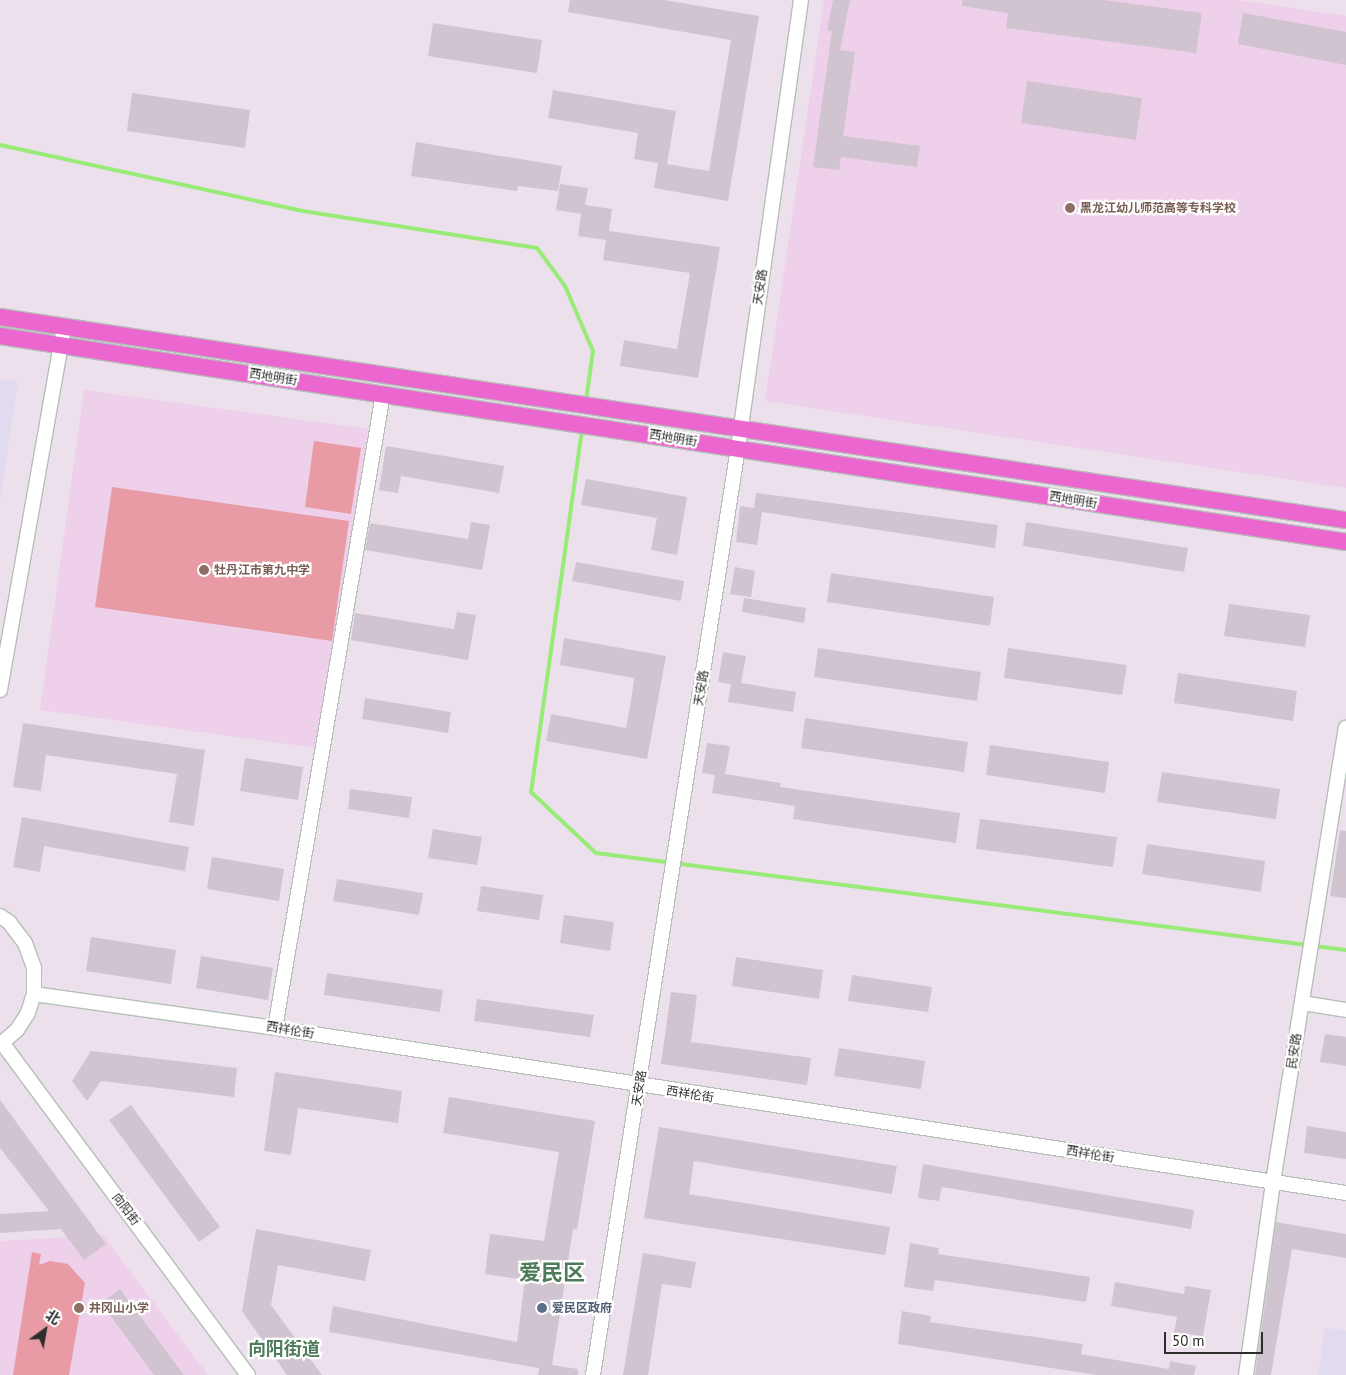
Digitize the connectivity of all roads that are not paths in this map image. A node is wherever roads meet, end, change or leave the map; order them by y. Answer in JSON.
{"nodes":[{"id":1,"x":801,"y":0,"type":"edge"},
{"id":2,"x":0,"y":317,"type":"edge"},
{"id":3,"x":64,"y":326,"type":"junction"},
{"id":4,"x":0,"y":336,"type":"edge"},
{"id":5,"x":62,"y":345,"type":"junction"},
{"id":6,"x":383,"y":394,"type":"junction"},
{"id":7,"x":740,"y":428,"type":"junction"},
{"id":8,"x":738,"y":448,"type":"junction"},
{"id":9,"x":1346,"y":520,"type":"edge"},
{"id":10,"x":1346,"y":542,"type":"edge"},
{"id":11,"x":0,"y":690,"type":"edge"},
{"id":12,"x":1346,"y":728,"type":"edge"},
{"id":13,"x":0,"y":916,"type":"edge"},
{"id":14,"x":34,"y":994,"type":"junction"},
{"id":15,"x":1302,"y":1003,"type":"junction"},
{"id":16,"x":1346,"y":1010,"type":"edge"},
{"id":17,"x":275,"y":1028,"type":"junction"},
{"id":18,"x":1,"y":1044,"type":"edge"},
{"id":19,"x":640,"y":1086,"type":"junction"},
{"id":20,"x":1273,"y":1182,"type":"junction"},
{"id":21,"x":1346,"y":1192,"type":"edge"},
{"id":22,"x":248,"y":1375,"type":"edge"},
{"id":23,"x":593,"y":1375,"type":"edge"},
{"id":24,"x":1246,"y":1375,"type":"edge"}],
"edges":[{"from":1,"to":7,"type":"street","name":"天安路"},
{"from":2,"to":3,"type":"main road","name":"西地明街"},
{"from":3,"to":5,"type":"street"},
{"from":3,"to":7,"type":"main road","name":"西地明街"},
{"from":4,"to":5,"type":"main road","name":"西地明街"},
{"from":5,"to":6,"type":"main road","name":"西地明街"},
{"from":5,"to":11,"type":"street"},
{"from":6,"to":8,"type":"main road","name":"西地明街"},
{"from":6,"to":17,"type":"street"},
{"from":7,"to":8,"type":"street","name":"天安路"},
{"from":7,"to":9,"type":"main road","name":"西地明街"},
{"from":8,"to":10,"type":"main road","name":"西地明街"},
{"from":8,"to":19,"type":"street","name":"天安路"},
{"from":12,"to":15,"type":"street","name":"民安路"},
{"from":13,"to":14,"type":"street"},
{"from":14,"to":17,"type":"street","name":"西祥伦街"},
{"from":14,"to":18,"type":"street"},
{"from":15,"to":16,"type":"street"},
{"from":15,"to":20,"type":"street","name":"民安路"},
{"from":17,"to":19,"type":"street","name":"西祥伦街"},
{"from":18,"to":22,"type":"street","name":"向阳街"},
{"from":19,"to":20,"type":"street","name":"西祥伦街"},
{"from":19,"to":23,"type":"street","name":"天安路"},
{"from":20,"to":21,"type":"street","name":"西祥伦街"},
{"from":20,"to":24,"type":"street","name":"民安路"}]}
